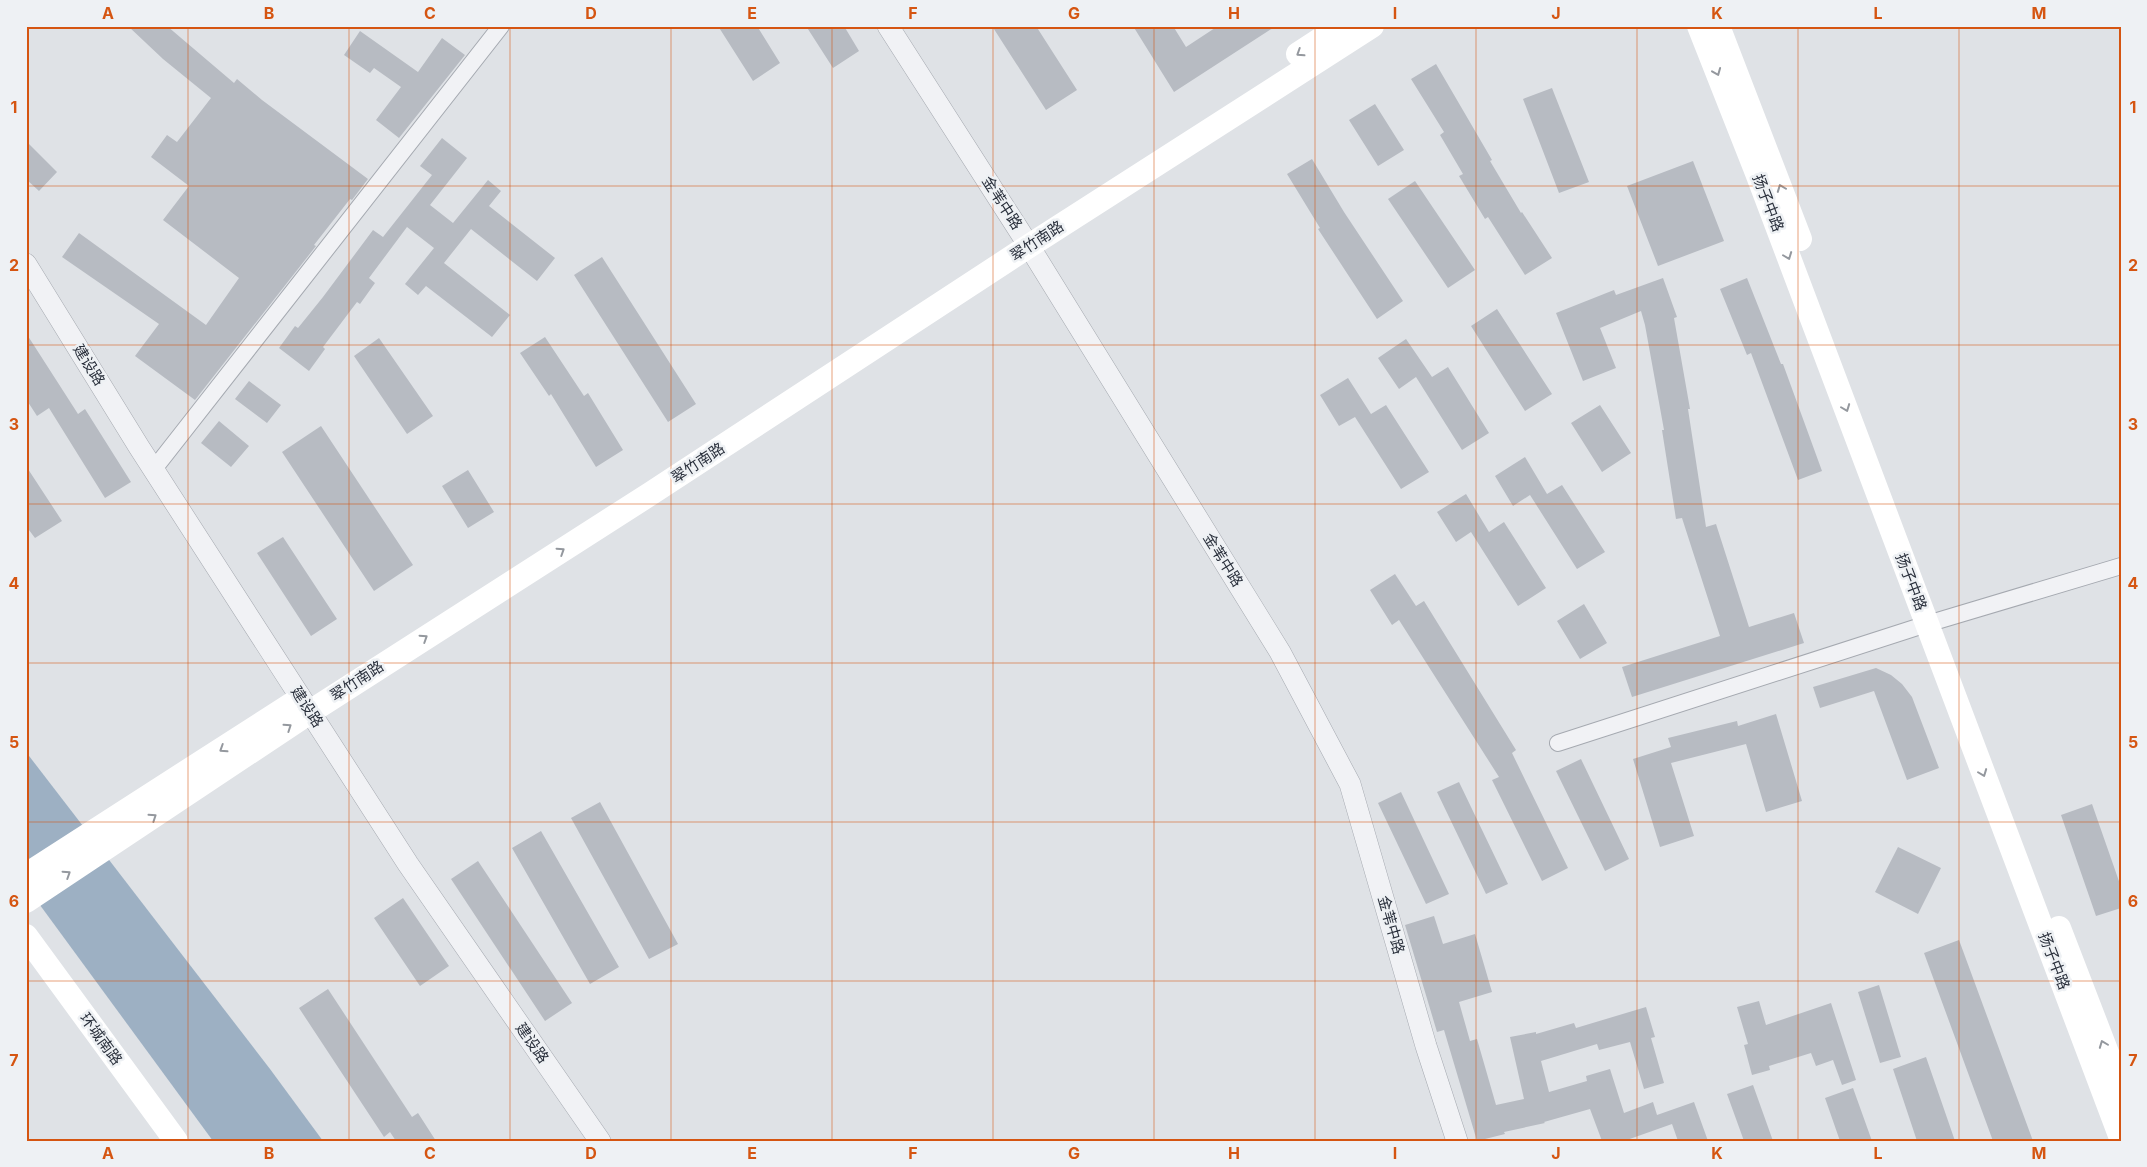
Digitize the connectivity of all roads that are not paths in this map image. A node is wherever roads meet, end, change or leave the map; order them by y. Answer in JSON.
{"nodes":[{"id":1,"x":501,"y":26,"type":"edge"},
{"id":2,"x":888,"y":26,"type":"edge"},
{"id":3,"x":1341,"y":26,"type":"edge"},
{"id":4,"x":1372,"y":26,"type":"edge"},
{"id":5,"x":1699,"y":26,"type":"edge"},
{"id":6,"x":1718,"y":26,"type":"edge"},
{"id":7,"x":1025,"y":240,"type":"junction"},
{"id":8,"x":26,"y":264,"type":"edge"},
{"id":9,"x":154,"y":470,"type":"junction"},
{"id":10,"x":2121,"y":566,"type":"edge"},
{"id":11,"x":1935,"y":622,"type":"junction"},
{"id":12,"x":305,"y":705,"type":"junction"},
{"id":13,"x":1558,"y":743,"type":"dead end"},
{"id":14,"x":106,"y":837,"type":"junction"},
{"id":15,"x":26,"y":875,"type":"edge"},
{"id":16,"x":26,"y":901,"type":"edge"},
{"id":17,"x":26,"y":936,"type":"edge"},
{"id":18,"x":2121,"y":1089,"type":"edge"},
{"id":19,"x":2121,"y":1138,"type":"edge"},
{"id":20,"x":176,"y":1141,"type":"edge"},
{"id":21,"x":600,"y":1141,"type":"edge"},
{"id":22,"x":1456,"y":1141,"type":"edge"}],
"edges":[{"from":1,"to":9,"type":"street"},
{"from":2,"to":7,"type":"street","name":"金苇中路"},
{"from":3,"to":7,"type":"main road","name":"翠竹南路","one_way":true},
{"from":4,"to":7,"type":"main road","name":"翠竹南路"},
{"from":5,"to":11,"type":"main road","name":"扬子中路","one_way":true},
{"from":11,"to":6,"type":"main road","name":"扬子中路","one_way":true},
{"from":7,"to":12,"type":"main road","name":"翠竹南路"},
{"from":7,"to":22,"type":"street","name":"金苇中路"},
{"from":8,"to":9,"type":"street","name":"建设路"},
{"from":9,"to":12,"type":"street","name":"建设路"},
{"from":10,"to":11,"type":"street"},
{"from":11,"to":13,"type":"street"},
{"from":18,"to":11,"type":"main road","name":"扬子中路","one_way":true},
{"from":11,"to":19,"type":"main road","name":"扬子中路","one_way":true},
{"from":12,"to":14,"type":"main road","name":"翠竹南路"},
{"from":12,"to":21,"type":"street","name":"建设路"},
{"from":14,"to":15,"type":"main road","name":"翠竹南路"},
{"from":16,"to":14,"type":"main road","name":"翠竹南路","one_way":true},
{"from":17,"to":20,"type":"main road","name":"环城南路"}]}
